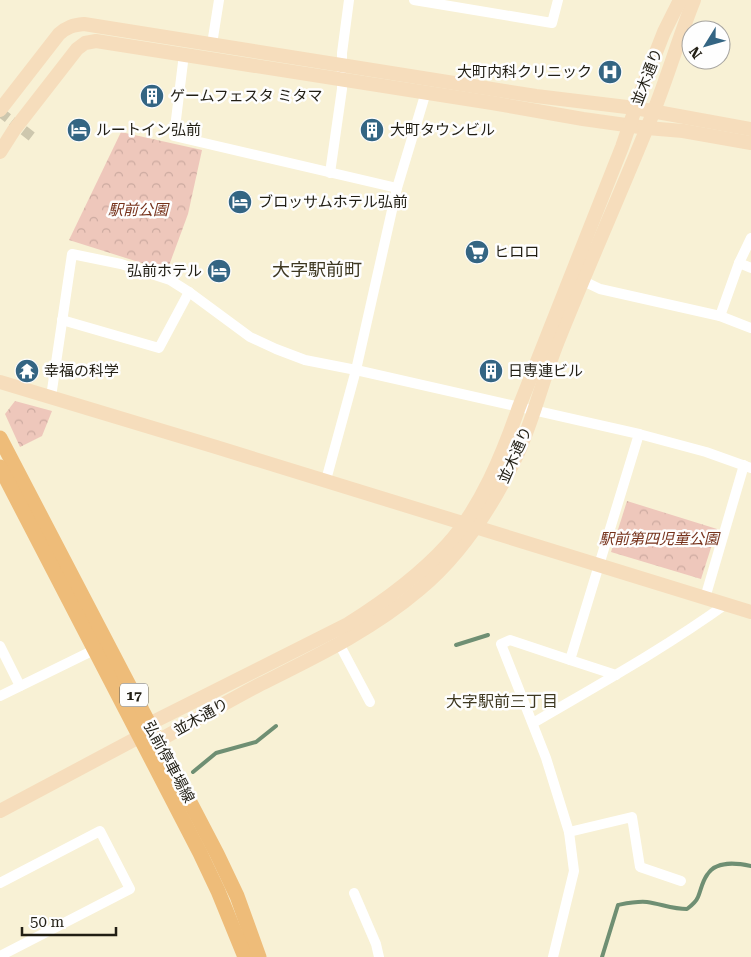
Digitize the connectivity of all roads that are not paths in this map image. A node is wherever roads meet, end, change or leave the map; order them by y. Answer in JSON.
{"nodes":[{"id":1,"x":219,"y":0,"type":"edge"},
{"id":2,"x":349,"y":0,"type":"edge"},
{"id":3,"x":414,"y":0,"type":"edge"},
{"id":4,"x":558,"y":0,"type":"edge"},
{"id":5,"x":680,"y":0,"type":"edge"},
{"id":6,"x":694,"y":0,"type":"edge"},
{"id":7,"x":452,"y":3,"type":"edge"},
{"id":8,"x":212,"y":44,"type":"junction"},
{"id":9,"x":184,"y":54,"type":"junction"},
{"id":10,"x":342,"y":65,"type":"junction"},
{"id":11,"x":342,"y":79,"type":"junction"},
{"id":12,"x":426,"y":92,"type":"junction"},
{"id":13,"x":635,"y":108,"type":"junction"},
{"id":14,"x":0,"y":110,"type":"edge"},
{"id":15,"x":654,"y":111,"type":"junction"},
{"id":16,"x":629,"y":126,"type":"junction"},
{"id":17,"x":647,"y":128,"type":"junction"},
{"id":18,"x":751,"y":129,"type":"edge"},
{"id":19,"x":751,"y":143,"type":"edge"},
{"id":20,"x":0,"y":152,"type":"edge"},
{"id":21,"x":330,"y":173,"type":"junction"},
{"id":22,"x":398,"y":188,"type":"junction"},
{"id":23,"x":751,"y":238,"type":"edge"},
{"id":24,"x":739,"y":263,"type":"junction"},
{"id":25,"x":751,"y":268,"type":"edge"},
{"id":26,"x":577,"y":278,"type":"junction"},
{"id":27,"x":189,"y":292,"type":"junction"},
{"id":28,"x":720,"y":316,"type":"junction"},
{"id":29,"x":62,"y":320,"type":"junction"},
{"id":30,"x":751,"y":328,"type":"edge"},
{"id":31,"x":356,"y":370,"type":"junction"},
{"id":32,"x":0,"y":382,"type":"edge"},
{"id":33,"x":51,"y":397,"type":"junction"},
{"id":34,"x":520,"y":406,"type":"junction"},
{"id":35,"x":534,"y":410,"type":"junction"},
{"id":36,"x":639,"y":434,"type":"junction"},
{"id":37,"x":0,"y":438,"type":"edge"},
{"id":38,"x":748,"y":466,"type":"edge"},
{"id":39,"x":0,"y":467,"type":"edge"},
{"id":40,"x":326,"y":480,"type":"junction"},
{"id":41,"x":463,"y":523,"type":"junction"},
{"id":42,"x":477,"y":527,"type":"junction"},
{"id":43,"x":600,"y":564,"type":"junction"},
{"id":44,"x":704,"y":598,"type":"junction"},
{"id":45,"x":726,"y":604,"type":"junction"},
{"id":46,"x":751,"y":612,"type":"edge"},
{"id":47,"x":333,"y":632,"type":"junction"},
{"id":48,"x":340,"y":645,"type":"junction"},
{"id":49,"x":0,"y":646,"type":"edge"},
{"id":50,"x":94,"y":650,"type":"junction"},
{"id":51,"x":570,"y":660,"type":"junction"},
{"id":52,"x":616,"y":675,"type":"junction"},
{"id":53,"x":20,"y":686,"type":"junction"},
{"id":54,"x":0,"y":696,"type":"edge"},
{"id":55,"x":370,"y":702,"type":"dead end"},
{"id":56,"x":533,"y":723,"type":"junction"},
{"id":57,"x":149,"y":724,"type":"junction"},
{"id":58,"x":139,"y":738,"type":"junction"},
{"id":59,"x":158,"y":741,"type":"junction"},
{"id":60,"x":0,"y":811,"type":"edge"},
{"id":61,"x":569,"y":832,"type":"junction"},
{"id":62,"x":681,"y":881,"type":"dead end"},
{"id":63,"x":0,"y":883,"type":"edge"},
{"id":64,"x":354,"y":893,"type":"dead end"},
{"id":65,"x":0,"y":956,"type":"edge"},
{"id":66,"x":245,"y":956,"type":"edge"},
{"id":67,"x":379,"y":957,"type":"edge"},
{"id":68,"x":553,"y":957,"type":"edge"}],
"edges":[{"from":1,"to":8,"type":"street"},
{"from":2,"to":10,"type":"street"},
{"from":3,"to":7,"type":"street"},
{"from":4,"to":7,"type":"street"},
{"from":5,"to":13,"type":"street","name":"並木通り"},
{"from":6,"to":15,"type":"street","name":"並木通り"},
{"from":8,"to":10,"type":"street"},
{"from":8,"to":14,"type":"street"},
{"from":9,"to":11,"type":"street"},
{"from":9,"to":20,"type":"street"},
{"from":9,"to":21,"type":"street"},
{"from":10,"to":11,"type":"street"},
{"from":10,"to":13,"type":"street"},
{"from":11,"to":12,"type":"street"},
{"from":11,"to":21,"type":"street"},
{"from":12,"to":16,"type":"street"},
{"from":12,"to":22,"type":"street"},
{"from":13,"to":15,"type":"street"},
{"from":13,"to":16,"type":"street","name":"並木通り"},
{"from":15,"to":17,"type":"street","name":"並木通り"},
{"from":15,"to":18,"type":"street"},
{"from":16,"to":17,"type":"street"},
{"from":16,"to":26,"type":"street","name":"並木通り"},
{"from":17,"to":19,"type":"street"},
{"from":17,"to":26,"type":"street","name":"並木通り"},
{"from":21,"to":22,"type":"street"},
{"from":22,"to":31,"type":"street"},
{"from":23,"to":24,"type":"street"},
{"from":24,"to":25,"type":"street"},
{"from":24,"to":28,"type":"street"},
{"from":26,"to":28,"type":"street"},
{"from":26,"to":34,"type":"street","name":"並木通り"},
{"from":26,"to":35,"type":"street","name":"並木通り"},
{"from":27,"to":29,"type":"street"},
{"from":27,"to":29,"type":"street"},
{"from":27,"to":31,"type":"street"},
{"from":28,"to":30,"type":"street"},
{"from":29,"to":33,"type":"street"},
{"from":31,"to":34,"type":"street"},
{"from":31,"to":40,"type":"street"},
{"from":32,"to":33,"type":"street"},
{"from":33,"to":40,"type":"street"},
{"from":34,"to":35,"type":"street"},
{"from":34,"to":41,"type":"street","name":"並木通り"},
{"from":35,"to":36,"type":"street"},
{"from":35,"to":42,"type":"street","name":"並木通り"},
{"from":36,"to":38,"type":"street"},
{"from":36,"to":43,"type":"street"},
{"from":37,"to":57,"type":"main road","name":"弘前停車場線","number":"17"},
{"from":38,"to":44,"type":"street"},
{"from":39,"to":50,"type":"main road","name":"弘前停車場線","number":"17"},
{"from":40,"to":41,"type":"street"},
{"from":41,"to":42,"type":"street"},
{"from":41,"to":47,"type":"street","name":"並木通り"},
{"from":42,"to":43,"type":"street"},
{"from":42,"to":48,"type":"street","name":"並木通り"},
{"from":43,"to":44,"type":"street"},
{"from":43,"to":51,"type":"street"},
{"from":44,"to":45,"type":"street"},
{"from":45,"to":46,"type":"street"},
{"from":45,"to":52,"type":"street"},
{"from":47,"to":48,"type":"street"},
{"from":47,"to":57,"type":"street","name":"並木通り"},
{"from":48,"to":55,"type":"street"},
{"from":48,"to":59,"type":"street","name":"並木通り"},
{"from":49,"to":53,"type":"street"},
{"from":50,"to":53,"type":"street"},
{"from":50,"to":58,"type":"main road","name":"弘前停車場線","number":"17"},
{"from":51,"to":52,"type":"street"},
{"from":51,"to":56,"type":"street"},
{"from":52,"to":56,"type":"street"},
{"from":53,"to":54,"type":"street"},
{"from":56,"to":61,"type":"street"},
{"from":57,"to":58,"type":"street","name":"並木通り"},
{"from":57,"to":59,"type":"main road","name":"弘前停車場線","number":"17"},
{"from":58,"to":59,"type":"street","name":"並木通り"},
{"from":58,"to":60,"type":"street"},
{"from":58,"to":66,"type":"main road","name":"弘前停車場線","number":"17"},
{"from":59,"to":66,"type":"main road","name":"弘前停車場線","number":"17"},
{"from":61,"to":62,"type":"street"},
{"from":61,"to":68,"type":"street"},
{"from":63,"to":65,"type":"street"},
{"from":64,"to":67,"type":"street"}]}
